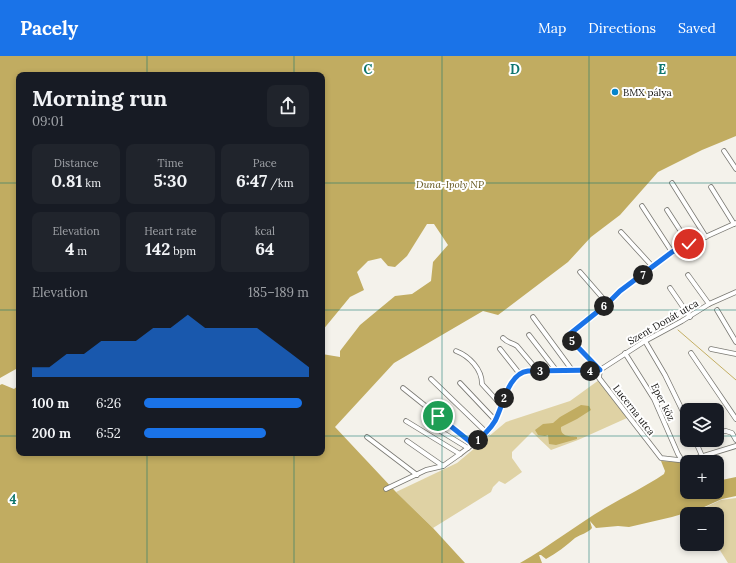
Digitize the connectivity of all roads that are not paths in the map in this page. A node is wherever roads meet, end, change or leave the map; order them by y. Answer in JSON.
{"nodes":[{"id":1,"x":724,"y":151,"type":"dead end"},
{"id":2,"x":736,"y":169,"type":"edge"},
{"id":3,"x":672,"y":183,"type":"dead end"},
{"id":4,"x":711,"y":187,"type":"dead end"},
{"id":5,"x":642,"y":206,"type":"dead end"},
{"id":6,"x":667,"y":210,"type":"dead end"},
{"id":7,"x":735,"y":223,"type":"edge"},
{"id":8,"x":622,"y":232,"type":"dead end"},
{"id":9,"x":706,"y":237,"type":"junction"},
{"id":10,"x":689,"y":244,"type":"junction"},
{"id":11,"x":672,"y":252,"type":"junction"},
{"id":12,"x":653,"y":267,"type":"junction"},
{"id":13,"x":580,"y":272,"type":"dead end"},
{"id":14,"x":688,"y":275,"type":"dead end"},
{"id":15,"x":670,"y":288,"type":"dead end"},
{"id":16,"x":736,"y":292,"type":"edge"},
{"id":17,"x":607,"y":304,"type":"junction"},
{"id":18,"x":709,"y":304,"type":"junction"},
{"id":19,"x":717,"y":310,"type":"dead end"},
{"id":20,"x":533,"y":317,"type":"dead end"},
{"id":21,"x":690,"y":317,"type":"junction"},
{"id":22,"x":529,"y":335,"type":"dead end"},
{"id":23,"x":503,"y":338,"type":"dead end"},
{"id":24,"x":645,"y":341,"type":"junction"},
{"id":25,"x":736,"y":342,"type":"edge"},
{"id":26,"x":500,"y":349,"type":"dead end"},
{"id":27,"x":711,"y":349,"type":"dead end"},
{"id":28,"x":456,"y":351,"type":"dead end"},
{"id":29,"x":625,"y":353,"type":"junction"},
{"id":30,"x":691,"y":353,"type":"dead end"},
{"id":31,"x":736,"y":354,"type":"edge"},
{"id":32,"x":556,"y":370,"type":"junction"},
{"id":33,"x":572,"y":370,"type":"junction"},
{"id":34,"x":600,"y":370,"type":"junction"},
{"id":35,"x":538,"y":371,"type":"junction"},
{"id":36,"x":520,"y":373,"type":"junction"},
{"id":37,"x":431,"y":379,"type":"dead end"},
{"id":38,"x":460,"y":383,"type":"dead end"},
{"id":39,"x":403,"y":388,"type":"dead end"},
{"id":40,"x":502,"y":406,"type":"junction"},
{"id":41,"x":680,"y":406,"type":"edge"},
{"id":42,"x":736,"y":419,"type":"edge"},
{"id":43,"x":495,"y":420,"type":"junction"},
{"id":44,"x":406,"y":421,"type":"dead end"},
{"id":45,"x":437,"y":429,"type":"dead end"},
{"id":46,"x":724,"y":431,"type":"edge"},
{"id":47,"x":487,"y":433,"type":"junction"},
{"id":48,"x":367,"y":437,"type":"dead end"},
{"id":49,"x":736,"y":440,"type":"edge"},
{"id":50,"x":407,"y":441,"type":"dead end"},
{"id":51,"x":473,"y":444,"type":"junction"},
{"id":52,"x":736,"y":446,"type":"edge"},
{"id":53,"x":468,"y":448,"type":"junction"},
{"id":54,"x":460,"y":454,"type":"junction"},
{"id":55,"x":705,"y":455,"type":"edge"},
{"id":56,"x":680,"y":456,"type":"edge"},
{"id":57,"x":680,"y":460,"type":"edge"},
{"id":58,"x":443,"y":466,"type":"junction"},
{"id":59,"x":417,"y":475,"type":"junction"},
{"id":60,"x":386,"y":489,"type":"dead end"}],
"edges":[{"from":1,"to":2,"type":"street"},
{"from":3,"to":9,"type":"street"},
{"from":4,"to":7,"type":"street"},
{"from":5,"to":11,"type":"street"},
{"from":6,"to":10,"type":"street"},
{"from":7,"to":9,"type":"street"},
{"from":8,"to":12,"type":"street"},
{"from":9,"to":10,"type":"street"},
{"from":10,"to":11,"type":"street"},
{"from":11,"to":12,"type":"street"},
{"from":12,"to":17,"type":"street"},
{"from":13,"to":17,"type":"street"},
{"from":14,"to":18,"type":"street"},
{"from":15,"to":21,"type":"street"},
{"from":16,"to":18,"type":"street","name":"Szent Donát utca"},
{"from":17,"to":34,"type":"street"},
{"from":18,"to":21,"type":"street","name":"Szent Donát utca"},
{"from":19,"to":25,"type":"street"},
{"from":20,"to":33,"type":"street"},
{"from":21,"to":24,"type":"street","name":"Szent Donát utca"},
{"from":22,"to":32,"type":"street"},
{"from":23,"to":35,"type":"street"},
{"from":24,"to":29,"type":"street","name":"Szent Donát utca"},
{"from":24,"to":41,"type":"street"},
{"from":26,"to":36,"type":"street"},
{"from":27,"to":31,"type":"street"},
{"from":28,"to":40,"type":"street"},
{"from":29,"to":34,"type":"street","name":"Szent Donát utca"},
{"from":29,"to":56,"type":"street","name":"Eper köz"},
{"from":30,"to":42,"type":"street"},
{"from":32,"to":33,"type":"street"},
{"from":32,"to":35,"type":"street"},
{"from":33,"to":34,"type":"street"},
{"from":34,"to":57,"type":"street","name":"Lucerna utca"},
{"from":35,"to":36,"type":"street"},
{"from":36,"to":40,"type":"street"},
{"from":37,"to":47,"type":"street"},
{"from":38,"to":43,"type":"street"},
{"from":39,"to":51,"type":"street"},
{"from":40,"to":43,"type":"street"},
{"from":43,"to":47,"type":"street"},
{"from":44,"to":54,"type":"street"},
{"from":45,"to":53,"type":"street"},
{"from":46,"to":49,"type":"street"},
{"from":47,"to":51,"type":"street"},
{"from":48,"to":59,"type":"street"},
{"from":50,"to":58,"type":"street"},
{"from":51,"to":53,"type":"street"},
{"from":52,"to":55,"type":"street"},
{"from":53,"to":54,"type":"street"},
{"from":54,"to":58,"type":"street"},
{"from":58,"to":59,"type":"street"},
{"from":59,"to":60,"type":"street"}]}
